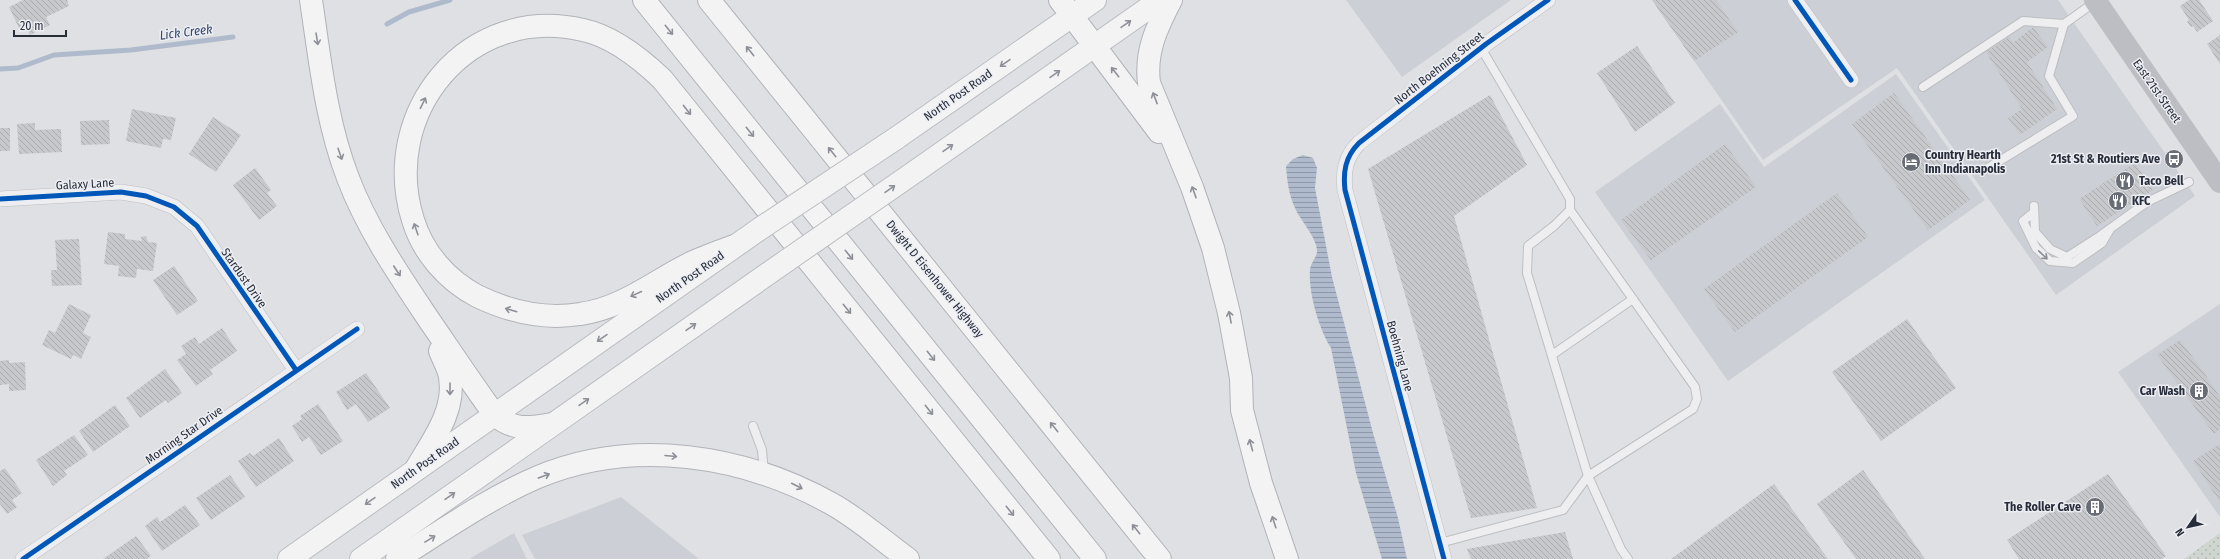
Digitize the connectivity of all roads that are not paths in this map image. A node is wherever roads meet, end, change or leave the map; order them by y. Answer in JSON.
{"nodes":[{"id":1,"x":311,"y":0,"type":"edge"},
{"id":2,"x":644,"y":0,"type":"edge"},
{"id":3,"x":709,"y":0,"type":"edge"},
{"id":4,"x":1095,"y":0,"type":"edge"},
{"id":5,"x":1160,"y":0,"type":"edge"},
{"id":6,"x":1171,"y":0,"type":"edge"},
{"id":7,"x":1548,"y":0,"type":"edge"},
{"id":8,"x":1795,"y":0,"type":"edge"},
{"id":9,"x":2095,"y":1,"type":"edge"},
{"id":10,"x":1066,"y":8,"type":"edge"},
{"id":11,"x":2064,"y":24,"type":"junction"},
{"id":12,"x":1094,"y":46,"type":"junction"},
{"id":13,"x":1481,"y":48,"type":"junction"},
{"id":14,"x":1851,"y":80,"type":"dead end"},
{"id":15,"x":1923,"y":87,"type":"dead end"},
{"id":16,"x":1347,"y":158,"type":"joint"},
{"id":17,"x":1180,"y":160,"type":"junction"},
{"id":18,"x":1983,"y":172,"type":"dead end"},
{"id":19,"x":2188,"y":182,"type":"dead end"},
{"id":20,"x":2220,"y":182,"type":"edge"},
{"id":21,"x":0,"y":199,"type":"edge"},
{"id":22,"x":169,"y":204,"type":"joint"},
{"id":23,"x":2034,"y":209,"type":"dead end"},
{"id":24,"x":1570,"y":210,"type":"junction"},
{"id":25,"x":734,"y":246,"type":"junction"},
{"id":26,"x":1633,"y":299,"type":"junction"},
{"id":27,"x":424,"y":313,"type":"junction"},
{"id":28,"x":357,"y":329,"type":"dead end"},
{"id":29,"x":1552,"y":355,"type":"junction"},
{"id":30,"x":296,"y":370,"type":"junction"},
{"id":31,"x":494,"y":414,"type":"junction"},
{"id":32,"x":552,"y":424,"type":"junction"},
{"id":33,"x":753,"y":426,"type":"dead end"},
{"id":34,"x":416,"y":469,"type":"junction"},
{"id":35,"x":764,"y":473,"type":"junction"},
{"id":36,"x":1588,"y":476,"type":"junction"},
{"id":37,"x":1440,"y":543,"type":"junction"},
{"id":38,"x":23,"y":559,"type":"edge"},
{"id":39,"x":289,"y":559,"type":"edge"},
{"id":40,"x":361,"y":559,"type":"edge"},
{"id":41,"x":397,"y":559,"type":"edge"},
{"id":42,"x":908,"y":559,"type":"edge"},
{"id":43,"x":1049,"y":559,"type":"edge"},
{"id":44,"x":1095,"y":559,"type":"edge"},
{"id":45,"x":1160,"y":559,"type":"edge"},
{"id":46,"x":1287,"y":559,"type":"edge"},
{"id":47,"x":1444,"y":559,"type":"edge"},
{"id":48,"x":1628,"y":559,"type":"edge"}],
"edges":[{"from":1,"to":27,"type":"main road","one_way":true},
{"from":2,"to":44,"type":"main road","one_way":true},
{"from":45,"to":3,"type":"main road","name":"Dwight D Eisenhower Highway","one_way":true},
{"from":4,"to":10,"type":"main road","name":"North Post Road"},
{"from":12,"to":5,"type":"main road","one_way":true},
{"from":17,"to":6,"type":"main road","one_way":true},
{"from":7,"to":13,"type":"street","name":"North Boehning Street"},
{"from":8,"to":14,"type":"street"},
{"from":9,"to":11,"type":"lane"},
{"from":9,"to":20,"type":"main road","name":"East 21st Street"},
{"from":10,"to":12,"type":"main road"},
{"from":10,"to":25,"type":"main road","name":"North Post Road","one_way":true,"bridge":true},
{"from":11,"to":15,"type":"lane"},
{"from":11,"to":18,"type":"lane"},
{"from":17,"to":12,"type":"main road","one_way":true},
{"from":32,"to":12,"type":"main road","one_way":true,"bridge":true},
{"from":13,"to":16,"type":"street","name":"North Boehning Street"},
{"from":13,"to":24,"type":"lane"},
{"from":16,"to":37,"type":"street","name":"Boehning Lane"},
{"from":46,"to":17,"type":"main road","one_way":true},
{"from":23,"to":19,"type":"lane","one_way":true},
{"from":21,"to":22,"type":"street","name":"Galaxy Lane"},
{"from":22,"to":30,"type":"street","name":"Stardust Drive"},
{"from":24,"to":26,"type":"lane"},
{"from":24,"to":29,"type":"lane"},
{"from":25,"to":31,"type":"main road","name":"North Post Road","one_way":true},
{"from":25,"to":43,"type":"main road","one_way":true},
{"from":26,"to":29,"type":"lane"},
{"from":26,"to":36,"type":"lane"},
{"from":27,"to":31,"type":"main road"},
{"from":27,"to":34,"type":"main road","one_way":true},
{"from":28,"to":30,"type":"street","name":"Morning Star Drive"},
{"from":29,"to":36,"type":"lane"},
{"from":30,"to":38,"type":"street","name":"Morning Star Drive"},
{"from":31,"to":32,"type":"main road"},
{"from":31,"to":34,"type":"main road","name":"North Post Road"},
{"from":40,"to":32,"type":"main road","one_way":true},
{"from":33,"to":35,"type":"lane"},
{"from":34,"to":39,"type":"main road","name":"North Post Road","one_way":true},
{"from":41,"to":35,"type":"main road","one_way":true},
{"from":35,"to":42,"type":"main road","one_way":true},
{"from":36,"to":37,"type":"lane"},
{"from":36,"to":48,"type":"lane"},
{"from":37,"to":47,"type":"street","name":"Boehning Lane"}]}
